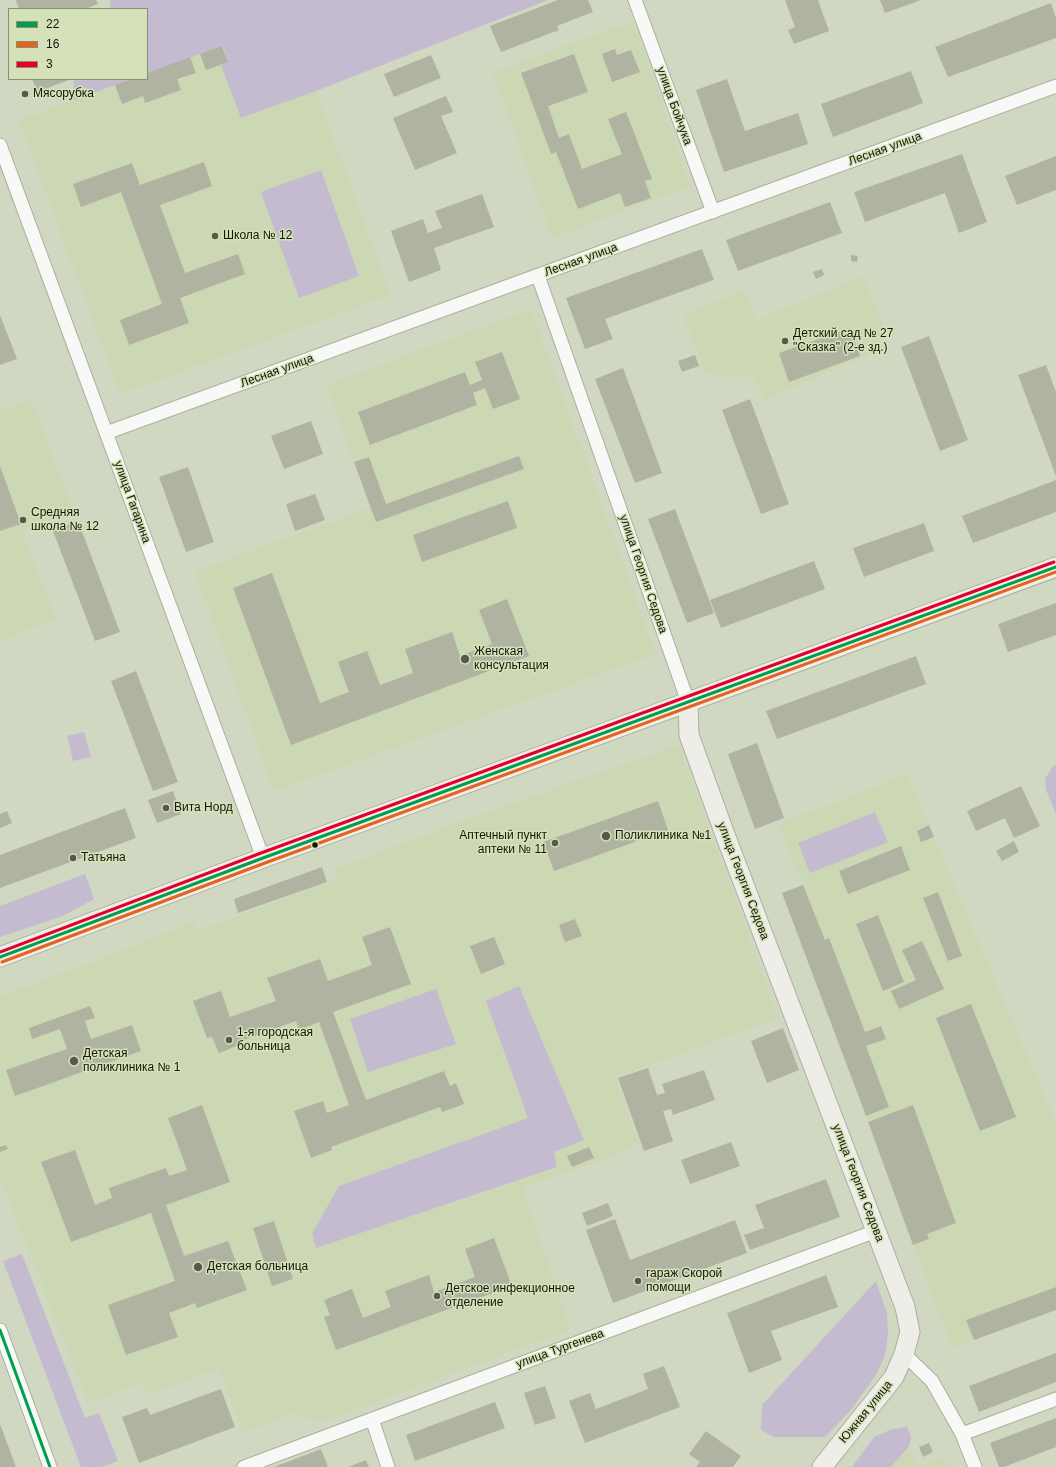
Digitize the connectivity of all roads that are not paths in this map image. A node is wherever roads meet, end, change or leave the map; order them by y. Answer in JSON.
{"nodes":[{"id":1,"x":635,"y":0,"type":"edge"},
{"id":2,"x":1056,"y":86,"type":"edge"},
{"id":3,"x":0,"y":146,"type":"edge"},
{"id":4,"x":713,"y":212,"type":"junction"},
{"id":5,"x":538,"y":276,"type":"junction"},
{"id":6,"x":106,"y":433,"type":"junction"},
{"id":7,"x":1056,"y":567,"type":"edge"},
{"id":8,"x":688,"y":702,"type":"junction"},
{"id":9,"x":263,"y":858,"type":"junction"},
{"id":10,"x":0,"y":957,"type":"edge"},
{"id":11,"x":876,"y":1231,"type":"junction"},
{"id":12,"x":0,"y":1330,"type":"edge"},
{"id":13,"x":904,"y":1354,"type":"junction"},
{"id":14,"x":1056,"y":1399,"type":"edge"},
{"id":15,"x":372,"y":1419,"type":"junction"},
{"id":16,"x":962,"y":1434,"type":"junction"},
{"id":17,"x":50,"y":1467,"type":"edge"},
{"id":18,"x":244,"y":1467,"type":"edge"},
{"id":19,"x":388,"y":1467,"type":"edge"},
{"id":20,"x":822,"y":1467,"type":"edge"},
{"id":21,"x":975,"y":1467,"type":"edge"}],
"edges":[{"from":1,"to":4,"type":"street","name":"улица Бойчука"},
{"from":2,"to":4,"type":"street","name":"Лесная улица"},
{"from":3,"to":6,"type":"street","name":"улица Гагарина"},
{"from":4,"to":5,"type":"street","name":"Лесная улица"},
{"from":5,"to":6,"type":"street","name":"Лесная улица"},
{"from":5,"to":8,"type":"street","name":"улица Георгия Седова"},
{"from":6,"to":9,"type":"street","name":"улица Гагарина"},
{"from":7,"to":8,"type":"main road"},
{"from":8,"to":9,"type":"main road"},
{"from":8,"to":11,"type":"main road","name":"улица Георгия Седова"},
{"from":9,"to":10,"type":"main road"},
{"from":11,"to":13,"type":"main road","name":"улица Георгия Седова"},
{"from":11,"to":15,"type":"street","name":"улица Тургенева"},
{"from":12,"to":17,"type":"street"},
{"from":13,"to":16,"type":"street"},
{"from":13,"to":20,"type":"main road","name":"Южная улица"},
{"from":14,"to":16,"type":"street"},
{"from":15,"to":18,"type":"street","name":"улица Тургенева"},
{"from":15,"to":19,"type":"street"},
{"from":16,"to":21,"type":"street"}]}
